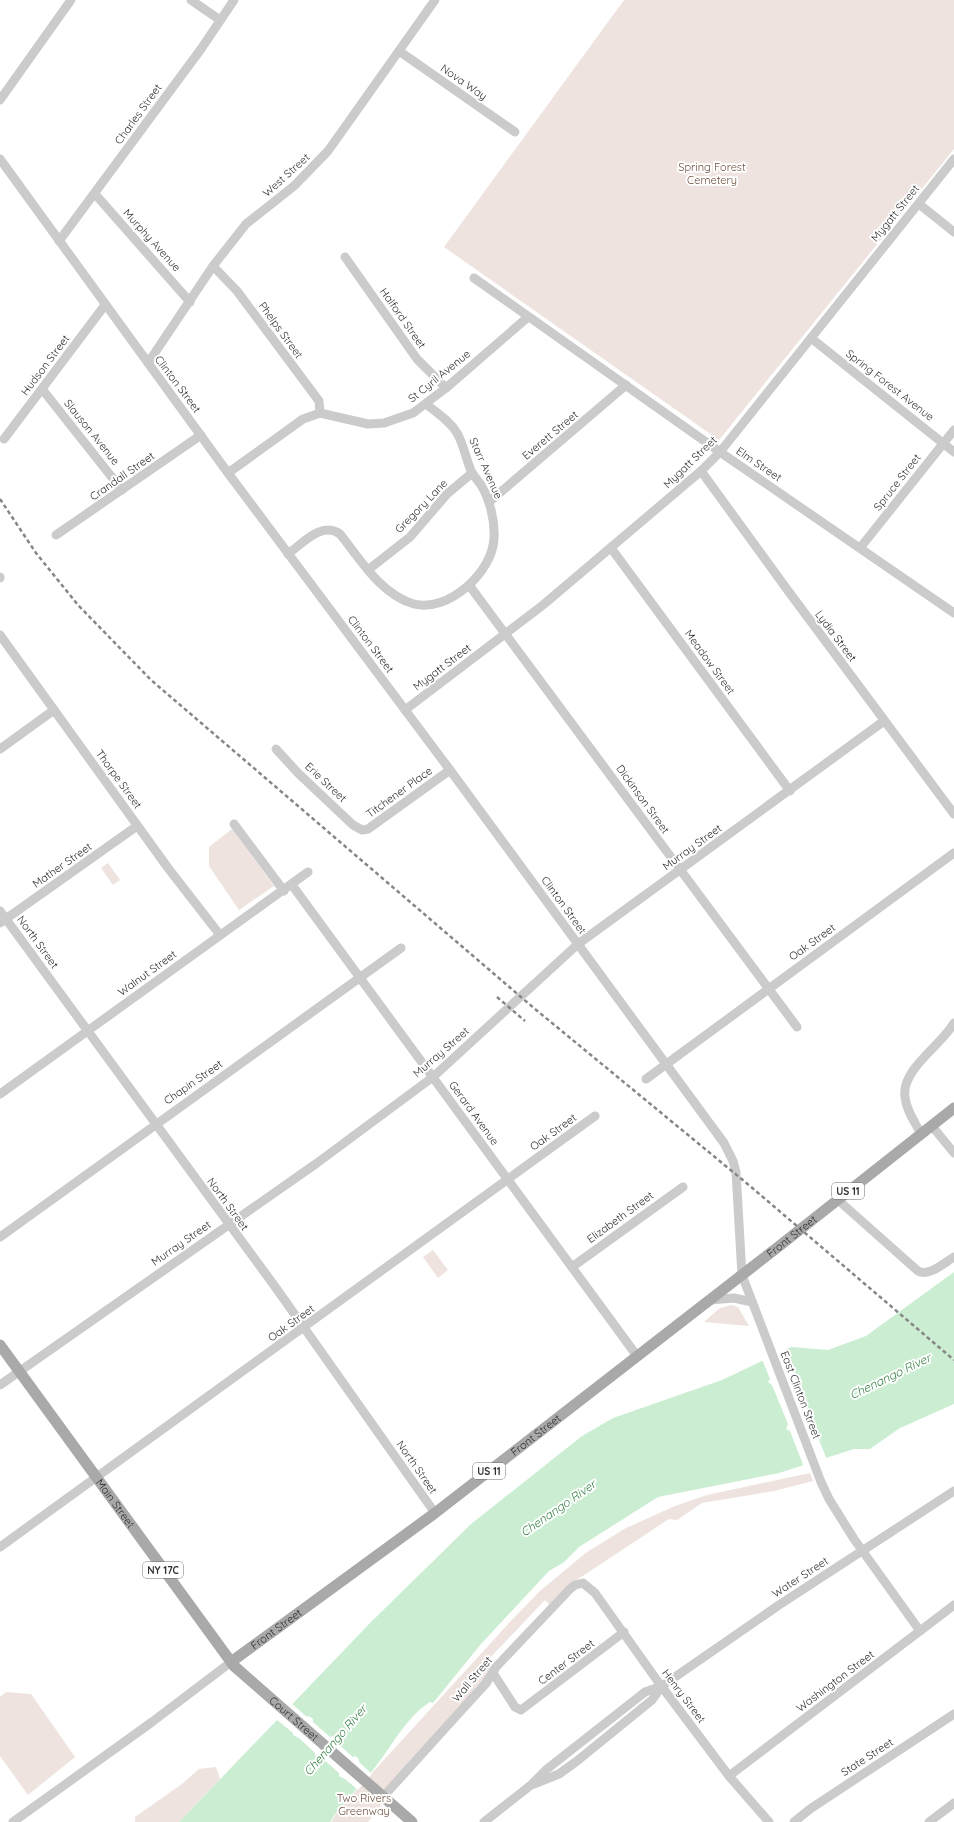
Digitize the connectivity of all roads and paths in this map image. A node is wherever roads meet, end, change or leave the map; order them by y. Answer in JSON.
{"nodes":[{"id":1,"x":72,"y":0,"type":"edge"},
{"id":2,"x":190,"y":0,"type":"edge"},
{"id":3,"x":234,"y":0,"type":"edge"},
{"id":4,"x":435,"y":0,"type":"edge"},
{"id":5,"x":220,"y":20,"type":"junction"},
{"id":6,"x":399,"y":51,"type":"junction"},
{"id":7,"x":0,"y":100,"type":"edge"},
{"id":8,"x":515,"y":132,"type":"dead end"},
{"id":9,"x":0,"y":159,"type":"edge"},
{"id":10,"x":954,"y":159,"type":"edge"},
{"id":11,"x":95,"y":194,"type":"junction"},
{"id":12,"x":918,"y":204,"type":"junction"},
{"id":13,"x":954,"y":232,"type":"edge"},
{"id":14,"x":59,"y":241,"type":"junction"},
{"id":15,"x":345,"y":258,"type":"dead end"},
{"id":16,"x":213,"y":266,"type":"junction"},
{"id":17,"x":474,"y":278,"type":"dead end"},
{"id":18,"x":190,"y":302,"type":"junction"},
{"id":19,"x":105,"y":305,"type":"junction"},
{"id":20,"x":528,"y":317,"type":"junction"},
{"id":21,"x":811,"y":338,"type":"junction"},
{"id":22,"x":148,"y":363,"type":"junction"},
{"id":23,"x":626,"y":385,"type":"junction"},
{"id":24,"x":446,"y":388,"type":"junction"},
{"id":25,"x":42,"y":389,"type":"junction"},
{"id":26,"x":426,"y":404,"type":"junction"},
{"id":27,"x":320,"y":413,"type":"junction"},
{"id":28,"x":954,"y":430,"type":"edge"},
{"id":29,"x":201,"y":435,"type":"junction"},
{"id":30,"x":4,"y":439,"type":"dead end"},
{"id":31,"x":943,"y":443,"type":"junction"},
{"id":32,"x":720,"y":452,"type":"junction"},
{"id":33,"x":954,"y":452,"type":"edge"},
{"id":34,"x":702,"y":471,"type":"junction"},
{"id":35,"x":228,"y":473,"type":"junction"},
{"id":36,"x":472,"y":473,"type":"junction"},
{"id":37,"x":122,"y":490,"type":"junction"},
{"id":38,"x":489,"y":502,"type":"junction"},
{"id":39,"x":56,"y":535,"type":"dead end"},
{"id":40,"x":611,"y":548,"type":"junction"},
{"id":41,"x":860,"y":548,"type":"junction"},
{"id":42,"x":288,"y":554,"type":"junction"},
{"id":43,"x":368,"y":570,"type":"junction"},
{"id":44,"x":469,"y":585,"type":"junction"},
{"id":45,"x":954,"y":613,"type":"edge"},
{"id":46,"x":506,"y":634,"type":"junction"},
{"id":47,"x":0,"y":635,"type":"edge"},
{"id":48,"x":54,"y":710,"type":"junction"},
{"id":49,"x":405,"y":710,"type":"junction"},
{"id":50,"x":884,"y":721,"type":"junction"},
{"id":51,"x":0,"y":749,"type":"edge"},
{"id":52,"x":276,"y":749,"type":"dead end"},
{"id":53,"x":450,"y":770,"type":"junction"},
{"id":54,"x":790,"y":791,"type":"junction"},
{"id":55,"x":954,"y":814,"type":"edge"},
{"id":56,"x":234,"y":824,"type":"dead end"},
{"id":57,"x":138,"y":826,"type":"junction"},
{"id":58,"x":362,"y":830,"type":"joint"},
{"id":59,"x":954,"y":853,"type":"edge"},
{"id":60,"x":680,"y":871,"type":"junction"},
{"id":61,"x":308,"y":872,"type":"dead end"},
{"id":62,"x":292,"y":885,"type":"junction"},
{"id":63,"x":284,"y":891,"type":"junction"},
{"id":64,"x":0,"y":911,"type":"edge"},
{"id":65,"x":3,"y":921,"type":"edge"},
{"id":66,"x":220,"y":935,"type":"junction"},
{"id":67,"x":578,"y":944,"type":"junction"},
{"id":68,"x":401,"y":948,"type":"dead end"},
{"id":69,"x":359,"y":978,"type":"junction"},
{"id":70,"x":768,"y":989,"type":"junction"},
{"id":71,"x":954,"y":1023,"type":"edge"},
{"id":72,"x":797,"y":1028,"type":"dead end"},
{"id":73,"x":88,"y":1030,"type":"junction"},
{"id":74,"x":666,"y":1064,"type":"junction"},
{"id":75,"x":433,"y":1077,"type":"junction"},
{"id":76,"x":646,"y":1079,"type":"dead end"},
{"id":77,"x":0,"y":1094,"type":"edge"},
{"id":78,"x":954,"y":1108,"type":"edge"},
{"id":79,"x":595,"y":1116,"type":"dead end"},
{"id":80,"x":155,"y":1124,"type":"junction"},
{"id":81,"x":932,"y":1126,"type":"junction"},
{"id":82,"x":921,"y":1134,"type":"junction"},
{"id":83,"x":724,"y":1143,"type":"joint"},
{"id":84,"x":954,"y":1153,"type":"edge"},
{"id":85,"x":508,"y":1180,"type":"junction"},
{"id":86,"x":683,"y":1187,"type":"dead end"},
{"id":87,"x":838,"y":1200,"type":"junction"},
{"id":88,"x":228,"y":1224,"type":"junction"},
{"id":89,"x":0,"y":1237,"type":"edge"},
{"id":90,"x":954,"y":1257,"type":"edge"},
{"id":91,"x":572,"y":1267,"type":"junction"},
{"id":92,"x":742,"y":1274,"type":"junction"},
{"id":93,"x":710,"y":1300,"type":"junction"},
{"id":94,"x":752,"y":1302,"type":"junction"},
{"id":95,"x":304,"y":1329,"type":"junction"},
{"id":96,"x":0,"y":1345,"type":"edge"},
{"id":97,"x":637,"y":1356,"type":"junction"},
{"id":98,"x":19,"y":1371,"type":"junction"},
{"id":99,"x":0,"y":1385,"type":"edge"},
{"id":100,"x":96,"y":1477,"type":"junction"},
{"id":101,"x":954,"y":1491,"type":"edge"},
{"id":102,"x":435,"y":1513,"type":"junction"},
{"id":103,"x":0,"y":1547,"type":"edge"},
{"id":104,"x":862,"y":1550,"type":"junction"},
{"id":105,"x":583,"y":1583,"type":"joint"},
{"id":106,"x":954,"y":1605,"type":"edge"},
{"id":107,"x":920,"y":1631,"type":"junction"},
{"id":108,"x":624,"y":1632,"type":"junction"},
{"id":109,"x":231,"y":1662,"type":"junction"},
{"id":110,"x":493,"y":1673,"type":"junction"},
{"id":111,"x":662,"y":1686,"type":"junction"},
{"id":112,"x":954,"y":1714,"type":"edge"},
{"id":113,"x":729,"y":1776,"type":"junction"},
{"id":114,"x":379,"y":1794,"type":"junction"},
{"id":115,"x":954,"y":1803,"type":"edge"},
{"id":116,"x":13,"y":1822,"type":"edge"},
{"id":117,"x":412,"y":1822,"type":"edge"},
{"id":118,"x":484,"y":1822,"type":"edge"},
{"id":119,"x":769,"y":1822,"type":"edge"},
{"id":120,"x":794,"y":1822,"type":"edge"},
{"id":121,"x":929,"y":1822,"type":"edge"}],
"edges":[{"from":1,"to":7,"type":"street"},
{"from":2,"to":5,"type":"street"},
{"from":3,"to":5,"type":"street","name":"Charles Street"},
{"from":4,"to":6,"type":"street","name":"West Street"},
{"from":5,"to":11,"type":"street","name":"Charles Street"},
{"from":6,"to":8,"type":"street","name":"Nova Way"},
{"from":6,"to":16,"type":"street","name":"West Street"},
{"from":9,"to":14,"type":"street","name":"Clinton Street"},
{"from":10,"to":12,"type":"street","name":"Mygatt Street"},
{"from":11,"to":14,"type":"street","name":"Charles Street"},
{"from":11,"to":18,"type":"street","name":"Murphy Avenue"},
{"from":12,"to":13,"type":"street"},
{"from":12,"to":21,"type":"street","name":"Mygatt Street"},
{"from":14,"to":19,"type":"street","name":"Clinton Street"},
{"from":15,"to":24,"type":"street","name":"Halford Street"},
{"from":16,"to":18,"type":"street","name":"West Street"},
{"from":16,"to":27,"type":"street","name":"Phelps Street"},
{"from":17,"to":20,"type":"street","name":"Elm Street"},
{"from":18,"to":22,"type":"street","name":"West Street"},
{"from":19,"to":22,"type":"street","name":"Clinton Street"},
{"from":19,"to":25,"type":"street","name":"Hudson Street"},
{"from":20,"to":23,"type":"street","name":"Elm Street"},
{"from":20,"to":24,"type":"street","name":"St Cyril Avenue"},
{"from":21,"to":31,"type":"street","name":"Spring Forest Avenue"},
{"from":21,"to":32,"type":"street","name":"Mygatt Street"},
{"from":22,"to":29,"type":"street","name":"Clinton Street"},
{"from":23,"to":32,"type":"street","name":"Elm Street"},
{"from":23,"to":38,"type":"street","name":"Everett Street"},
{"from":24,"to":26,"type":"street","name":"St Cyril Avenue"},
{"from":25,"to":30,"type":"street","name":"Hudson Street"},
{"from":25,"to":37,"type":"street","name":"Slauson Avenue"},
{"from":26,"to":27,"type":"street","name":"St Cyril Avenue"},
{"from":26,"to":36,"type":"street","name":"Starr Avenue"},
{"from":27,"to":35,"type":"street"},
{"from":28,"to":31,"type":"street","name":"Spruce Street"},
{"from":29,"to":35,"type":"street","name":"Clinton Street"},
{"from":29,"to":37,"type":"street","name":"Crandall Street"},
{"from":31,"to":33,"type":"street","name":"Spring Forest Avenue"},
{"from":31,"to":41,"type":"street","name":"Spruce Street"},
{"from":32,"to":34,"type":"street","name":"Mygatt Street"},
{"from":32,"to":41,"type":"street","name":"Elm Street"},
{"from":34,"to":40,"type":"street","name":"Mygatt Street"},
{"from":34,"to":50,"type":"street","name":"Lydia Street"},
{"from":35,"to":42,"type":"street","name":"Clinton Street"},
{"from":36,"to":38,"type":"street","name":"Starr Avenue"},
{"from":36,"to":43,"type":"street","name":"Gregory Lane"},
{"from":37,"to":39,"type":"street","name":"Crandall Street"},
{"from":38,"to":44,"type":"street","name":"Starr Avenue"},
{"from":40,"to":46,"type":"street","name":"Mygatt Street"},
{"from":40,"to":54,"type":"street","name":"Meadow Street"},
{"from":41,"to":45,"type":"street","name":"Elm Street"},
{"from":42,"to":43,"type":"street","name":"Starr Avenue"},
{"from":42,"to":49,"type":"street","name":"Clinton Street"},
{"from":43,"to":44,"type":"street","name":"Starr Avenue"},
{"from":44,"to":46,"type":"street","name":"Dickinson Street"},
{"from":46,"to":49,"type":"street","name":"Mygatt Street"},
{"from":46,"to":60,"type":"street","name":"Dickinson Street"},
{"from":47,"to":48,"type":"street","name":"Thorpe Street"},
{"from":48,"to":51,"type":"street"},
{"from":48,"to":57,"type":"street","name":"Thorpe Street"},
{"from":49,"to":53,"type":"street","name":"Clinton Street"},
{"from":50,"to":54,"type":"street","name":"Murray Street"},
{"from":50,"to":55,"type":"street","name":"Lydia Street"},
{"from":52,"to":58,"type":"street","name":"Erie Street"},
{"from":53,"to":58,"type":"street","name":"Titchener Place"},
{"from":53,"to":67,"type":"street","name":"Clinton Street"},
{"from":54,"to":60,"type":"street","name":"Murray Street"},
{"from":56,"to":63,"type":"street"},
{"from":57,"to":65,"type":"street","name":"Mather Street"},
{"from":57,"to":66,"type":"street","name":"Thorpe Street"},
{"from":59,"to":70,"type":"street","name":"Oak Street"},
{"from":60,"to":67,"type":"street","name":"Murray Street"},
{"from":60,"to":70,"type":"street","name":"Dickinson Street"},
{"from":61,"to":62,"type":"street","name":"Walnut Street"},
{"from":62,"to":63,"type":"street","name":"Walnut Street"},
{"from":62,"to":69,"type":"street","name":"Gerard Avenue"},
{"from":63,"to":66,"type":"street","name":"Walnut Street"},
{"from":64,"to":65,"type":"street","name":"North Street"},
{"from":65,"to":73,"type":"street","name":"North Street"},
{"from":66,"to":73,"type":"street","name":"Walnut Street"},
{"from":67,"to":74,"type":"street","name":"Clinton Street"},
{"from":67,"to":75,"type":"street","name":"Murray Street"},
{"from":68,"to":69,"type":"street","name":"Chapin Street"},
{"from":69,"to":75,"type":"street","name":"Gerard Avenue"},
{"from":69,"to":80,"type":"street","name":"Chapin Street"},
{"from":70,"to":72,"type":"street","name":"Dickinson Street"},
{"from":70,"to":74,"type":"street","name":"Oak Street"},
{"from":71,"to":82,"type":"street"},
{"from":73,"to":77,"type":"street","name":"Walnut Street"},
{"from":73,"to":80,"type":"street","name":"North Street"},
{"from":74,"to":76,"type":"street","name":"Oak Street"},
{"from":74,"to":83,"type":"street","name":"Clinton Street"},
{"from":75,"to":85,"type":"street","name":"Gerard Avenue"},
{"from":75,"to":88,"type":"street","name":"Murray Street"},
{"from":78,"to":81,"type":"main road","name":"Front Street","number":"US 11"},
{"from":79,"to":85,"type":"street","name":"Oak Street"},
{"from":80,"to":88,"type":"street","name":"North Street"},
{"from":80,"to":89,"type":"street","name":"Chapin Street"},
{"from":81,"to":82,"type":"main road","name":"Front Street","number":"US 11"},
{"from":81,"to":84,"type":"street"},
{"from":82,"to":87,"type":"main road","name":"Front Street","number":"US 11"},
{"from":83,"to":92,"type":"street","name":"East Clinton Street"},
{"from":85,"to":91,"type":"street","name":"Gerard Avenue"},
{"from":85,"to":95,"type":"street","name":"Oak Street"},
{"from":86,"to":91,"type":"street","name":"Elizabeth Street"},
{"from":87,"to":90,"type":"street"},
{"from":87,"to":92,"type":"main road","name":"Front Street","number":"US 11"},
{"from":88,"to":95,"type":"street","name":"North Street"},
{"from":88,"to":98,"type":"street","name":"Murray Street"},
{"from":91,"to":97,"type":"street","name":"Gerard Avenue"},
{"from":92,"to":93,"type":"main road","name":"Front Street","number":"US 11"},
{"from":92,"to":94,"type":"street","name":"East Clinton Street"},
{"from":93,"to":94,"type":"street"},
{"from":93,"to":97,"type":"main road","name":"Front Street","number":"US 11"},
{"from":94,"to":104,"type":"street","name":"East Clinton Street"},
{"from":95,"to":100,"type":"street","name":"Oak Street"},
{"from":95,"to":102,"type":"street","name":"North Street"},
{"from":96,"to":98,"type":"main road","name":"Main Street","number":"NY 17C"},
{"from":97,"to":102,"type":"main road","name":"Front Street","number":"US 11"},
{"from":98,"to":99,"type":"street","name":"Murray Street"},
{"from":98,"to":100,"type":"main road","name":"Main Street","number":"NY 17C"},
{"from":100,"to":103,"type":"street","name":"Oak Street"},
{"from":100,"to":109,"type":"main road","name":"Main Street","number":"NY 17C"},
{"from":101,"to":104,"type":"street","name":"Water Street"},
{"from":102,"to":109,"type":"main road","name":"Front Street","number":"US 11"},
{"from":104,"to":107,"type":"street","name":"East Clinton Street"},
{"from":104,"to":111,"type":"street","name":"Water Street"},
{"from":105,"to":108,"type":"street","name":"Henry Street"},
{"from":105,"to":110,"type":"street","name":"Wall Street"},
{"from":106,"to":107,"type":"street","name":"Washington Street"},
{"from":107,"to":113,"type":"street","name":"Washington Street"},
{"from":108,"to":110,"type":"street","name":"Center Street"},
{"from":108,"to":111,"type":"street","name":"Henry Street"},
{"from":109,"to":114,"type":"main road","name":"Court Street"},
{"from":109,"to":116,"type":"street","name":"Front Street"},
{"from":110,"to":114,"type":"street","name":"Wall Street"},
{"from":111,"to":113,"type":"street","name":"Henry Street"},
{"from":111,"to":118,"type":"street","name":"Water Street"},
{"from":112,"to":120,"type":"street","name":"State Street"},
{"from":113,"to":119,"type":"street","name":"Henry Street"},
{"from":114,"to":117,"type":"main road","name":"Court Street"},
{"from":115,"to":121,"type":"street"}]}
